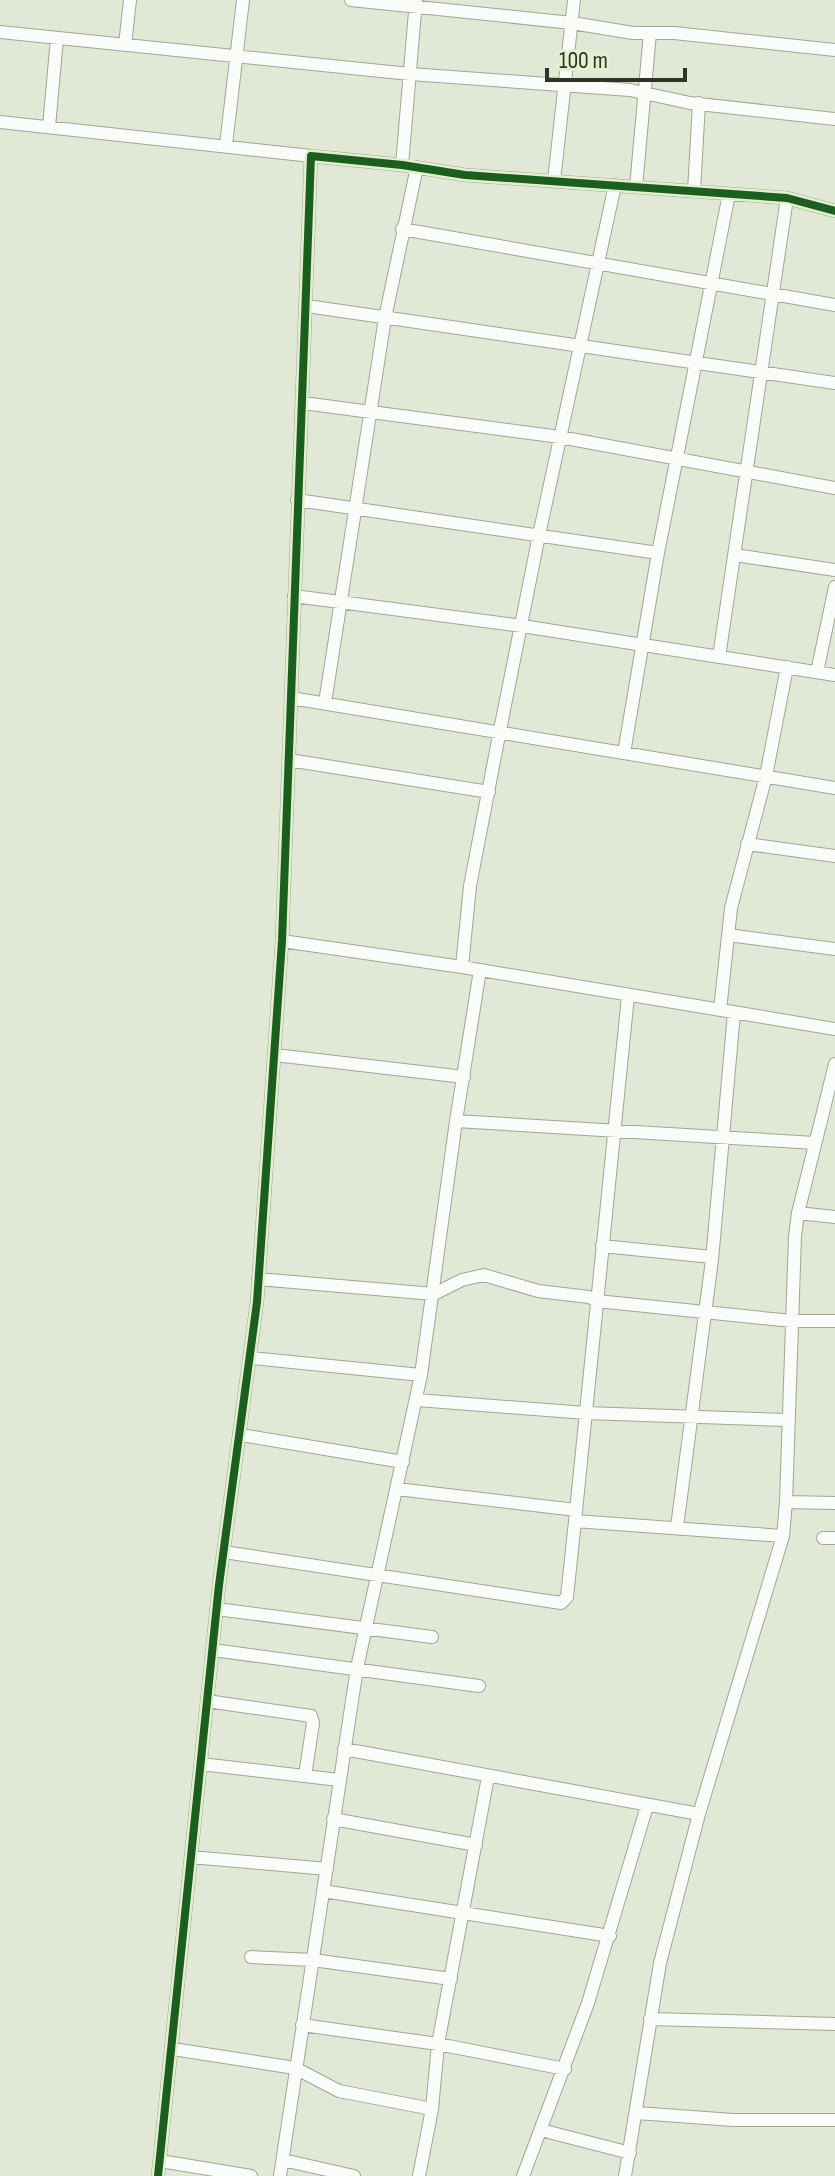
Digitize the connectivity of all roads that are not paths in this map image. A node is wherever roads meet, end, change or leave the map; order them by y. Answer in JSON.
{"nodes":[{"id":1,"x":130,"y":0,"type":"edge"},
{"id":2,"x":243,"y":0,"type":"edge"},
{"id":3,"x":351,"y":0,"type":"edge"},
{"id":4,"x":574,"y":0,"type":"edge"},
{"id":5,"x":416,"y":4,"type":"edge"},
{"id":6,"x":572,"y":23,"type":"junction"},
{"id":7,"x":0,"y":32,"type":"edge"},
{"id":8,"x":650,"y":33,"type":"junction"},
{"id":9,"x":57,"y":38,"type":"junction"},
{"id":10,"x":125,"y":45,"type":"junction"},
{"id":11,"x":835,"y":50,"type":"edge"},
{"id":12,"x":237,"y":55,"type":"junction"},
{"id":13,"x":410,"y":74,"type":"junction"},
{"id":14,"x":565,"y":86,"type":"junction"},
{"id":15,"x":645,"y":93,"type":"junction"},
{"id":16,"x":699,"y":103,"type":"junction"},
{"id":17,"x":835,"y":119,"type":"edge"},
{"id":18,"x":0,"y":122,"type":"edge"},
{"id":19,"x":49,"y":127,"type":"junction"},
{"id":20,"x":226,"y":145,"type":"junction"},
{"id":21,"x":311,"y":156,"type":"junction"},
{"id":22,"x":402,"y":165,"type":"junction"},
{"id":23,"x":417,"y":167,"type":"junction"},
{"id":24,"x":554,"y":181,"type":"junction"},
{"id":25,"x":615,"y":185,"type":"junction"},
{"id":26,"x":636,"y":187,"type":"junction"},
{"id":27,"x":694,"y":191,"type":"junction"},
{"id":28,"x":729,"y":194,"type":"junction"},
{"id":29,"x":787,"y":198,"type":"junction"},
{"id":30,"x":835,"y":210,"type":"edge"},
{"id":31,"x":402,"y":229,"type":"junction"},
{"id":32,"x":597,"y":264,"type":"junction"},
{"id":33,"x":710,"y":284,"type":"junction"},
{"id":34,"x":774,"y":295,"type":"junction"},
{"id":35,"x":835,"y":305,"type":"edge"},
{"id":36,"x":307,"y":306,"type":"junction"},
{"id":37,"x":385,"y":318,"type":"junction"},
{"id":38,"x":579,"y":348,"type":"junction"},
{"id":39,"x":696,"y":362,"type":"junction"},
{"id":40,"x":762,"y":371,"type":"junction"},
{"id":41,"x":835,"y":383,"type":"edge"},
{"id":42,"x":303,"y":403,"type":"junction"},
{"id":43,"x":370,"y":412,"type":"junction"},
{"id":44,"x":560,"y":437,"type":"junction"},
{"id":45,"x":677,"y":459,"type":"junction"},
{"id":46,"x":747,"y":472,"type":"junction"},
{"id":47,"x":835,"y":488,"type":"edge"},
{"id":48,"x":297,"y":500,"type":"junction"},
{"id":49,"x":354,"y":507,"type":"junction"},
{"id":50,"x":539,"y":535,"type":"junction"},
{"id":51,"x":658,"y":553,"type":"junction"},
{"id":52,"x":735,"y":555,"type":"junction"},
{"id":53,"x":835,"y":570,"type":"edge"},
{"id":54,"x":835,"y":587,"type":"edge"},
{"id":55,"x":294,"y":596,"type":"junction"},
{"id":56,"x":340,"y":602,"type":"junction"},
{"id":57,"x":522,"y":626,"type":"junction"},
{"id":58,"x":642,"y":644,"type":"junction"},
{"id":59,"x":719,"y":657,"type":"junction"},
{"id":60,"x":787,"y":667,"type":"junction"},
{"id":61,"x":817,"y":672,"type":"junction"},
{"id":62,"x":835,"y":675,"type":"edge"},
{"id":63,"x":291,"y":698,"type":"junction"},
{"id":64,"x":325,"y":703,"type":"junction"},
{"id":65,"x":500,"y":730,"type":"junction"},
{"id":66,"x":624,"y":753,"type":"junction"},
{"id":67,"x":289,"y":760,"type":"junction"},
{"id":68,"x":766,"y":776,"type":"junction"},
{"id":69,"x":835,"y":788,"type":"edge"},
{"id":70,"x":489,"y":792,"type":"junction"},
{"id":71,"x":747,"y":844,"type":"junction"},
{"id":72,"x":835,"y":856,"type":"edge"},
{"id":73,"x":728,"y":935,"type":"junction"},
{"id":74,"x":282,"y":941,"type":"junction"},
{"id":75,"x":835,"y":949,"type":"edge"},
{"id":76,"x":462,"y":967,"type":"junction"},
{"id":77,"x":480,"y":970,"type":"junction"},
{"id":78,"x":628,"y":996,"type":"junction"},
{"id":79,"x":720,"y":1010,"type":"junction"},
{"id":80,"x":734,"y":1013,"type":"junction"},
{"id":81,"x":835,"y":1029,"type":"edge"},
{"id":82,"x":275,"y":1055,"type":"junction"},
{"id":83,"x":835,"y":1064,"type":"edge"},
{"id":84,"x":464,"y":1077,"type":"junction"},
{"id":85,"x":830,"y":1108,"type":"edge"},
{"id":86,"x":456,"y":1121,"type":"junction"},
{"id":87,"x":613,"y":1132,"type":"junction"},
{"id":88,"x":725,"y":1139,"type":"junction"},
{"id":89,"x":815,"y":1143,"type":"junction"},
{"id":90,"x":798,"y":1213,"type":"junction"},
{"id":91,"x":835,"y":1217,"type":"edge"},
{"id":92,"x":602,"y":1246,"type":"junction"},
{"id":93,"x":712,"y":1257,"type":"junction"},
{"id":94,"x":258,"y":1279,"type":"junction"},
{"id":95,"x":434,"y":1294,"type":"junction"},
{"id":96,"x":597,"y":1301,"type":"junction"},
{"id":97,"x":705,"y":1313,"type":"junction"},
{"id":98,"x":792,"y":1321,"type":"junction"},
{"id":99,"x":835,"y":1321,"type":"edge"},
{"id":100,"x":251,"y":1358,"type":"junction"},
{"id":101,"x":421,"y":1375,"type":"junction"},
{"id":102,"x":417,"y":1400,"type":"junction"},
{"id":103,"x":586,"y":1413,"type":"junction"},
{"id":104,"x":691,"y":1418,"type":"junction"},
{"id":105,"x":787,"y":1420,"type":"junction"},
{"id":106,"x":241,"y":1435,"type":"junction"},
{"id":107,"x":403,"y":1462,"type":"junction"},
{"id":108,"x":397,"y":1489,"type":"junction"},
{"id":109,"x":786,"y":1502,"type":"junction"},
{"id":110,"x":835,"y":1503,"type":"edge"},
{"id":111,"x":575,"y":1515,"type":"junction"},
{"id":112,"x":677,"y":1527,"type":"junction"},
{"id":113,"x":783,"y":1536,"type":"junction"},
{"id":114,"x":224,"y":1552,"type":"junction"},
{"id":115,"x":375,"y":1577,"type":"junction"},
{"id":116,"x":217,"y":1609,"type":"junction"},
{"id":117,"x":365,"y":1627,"type":"junction"},
{"id":118,"x":432,"y":1637,"type":"dead end"},
{"id":119,"x":213,"y":1650,"type":"junction"},
{"id":120,"x":357,"y":1668,"type":"junction"},
{"id":121,"x":479,"y":1686,"type":"dead end"},
{"id":122,"x":207,"y":1701,"type":"junction"},
{"id":123,"x":344,"y":1749,"type":"junction"},
{"id":124,"x":201,"y":1764,"type":"junction"},
{"id":125,"x":305,"y":1776,"type":"junction"},
{"id":126,"x":488,"y":1777,"type":"junction"},
{"id":127,"x":339,"y":1780,"type":"junction"},
{"id":128,"x":647,"y":1806,"type":"junction"},
{"id":129,"x":699,"y":1814,"type":"junction"},
{"id":130,"x":333,"y":1819,"type":"junction"},
{"id":131,"x":476,"y":1845,"type":"junction"},
{"id":132,"x":191,"y":1857,"type":"junction"},
{"id":133,"x":327,"y":1869,"type":"junction"},
{"id":134,"x":323,"y":1891,"type":"junction"},
{"id":135,"x":463,"y":1912,"type":"junction"},
{"id":136,"x":610,"y":1936,"type":"junction"},
{"id":137,"x":251,"y":1957,"type":"dead end"},
{"id":138,"x":313,"y":1960,"type":"junction"},
{"id":139,"x":451,"y":1979,"type":"junction"},
{"id":140,"x":650,"y":2019,"type":"junction"},
{"id":141,"x":835,"y":2024,"type":"edge"},
{"id":142,"x":302,"y":2025,"type":"junction"},
{"id":143,"x":438,"y":2044,"type":"junction"},
{"id":144,"x":173,"y":2049,"type":"junction"},
{"id":145,"x":295,"y":2068,"type":"junction"},
{"id":146,"x":565,"y":2069,"type":"junction"},
{"id":147,"x":432,"y":2109,"type":"junction"},
{"id":148,"x":637,"y":2113,"type":"junction"},
{"id":149,"x":835,"y":2120,"type":"edge"},
{"id":150,"x":541,"y":2130,"type":"junction"},
{"id":151,"x":630,"y":2153,"type":"junction"},
{"id":152,"x":283,"y":2160,"type":"junction"},
{"id":153,"x":160,"y":2161,"type":"junction"},
{"id":154,"x":158,"y":2176,"type":"edge"},
{"id":155,"x":251,"y":2176,"type":"edge"},
{"id":156,"x":280,"y":2176,"type":"edge"},
{"id":157,"x":354,"y":2176,"type":"edge"},
{"id":158,"x":419,"y":2176,"type":"edge"},
{"id":159,"x":523,"y":2176,"type":"edge"},
{"id":160,"x":625,"y":2176,"type":"edge"}],
"edges":[{"from":1,"to":10,"type":"street"},
{"from":2,"to":12,"type":"street"},
{"from":3,"to":5,"type":"street"},
{"from":4,"to":6,"type":"street"},
{"from":5,"to":6,"type":"street"},
{"from":5,"to":13,"type":"street"},
{"from":6,"to":8,"type":"street"},
{"from":6,"to":14,"type":"street"},
{"from":7,"to":9,"type":"street"},
{"from":8,"to":11,"type":"street"},
{"from":8,"to":15,"type":"street"},
{"from":9,"to":10,"type":"street"},
{"from":9,"to":19,"type":"street"},
{"from":10,"to":12,"type":"street"},
{"from":12,"to":13,"type":"street"},
{"from":12,"to":20,"type":"street"},
{"from":13,"to":14,"type":"street"},
{"from":13,"to":22,"type":"street"},
{"from":14,"to":15,"type":"street"},
{"from":14,"to":24,"type":"street"},
{"from":15,"to":16,"type":"street"},
{"from":15,"to":26,"type":"street"},
{"from":16,"to":17,"type":"street"},
{"from":16,"to":27,"type":"street"},
{"from":18,"to":19,"type":"street"},
{"from":19,"to":20,"type":"street"},
{"from":20,"to":21,"type":"street"},
{"from":21,"to":22,"type":"street"},
{"from":21,"to":36,"type":"street"},
{"from":22,"to":23,"type":"street"},
{"from":23,"to":24,"type":"street"},
{"from":23,"to":31,"type":"street"},
{"from":24,"to":25,"type":"street"},
{"from":25,"to":26,"type":"street"},
{"from":25,"to":32,"type":"street"},
{"from":26,"to":27,"type":"street"},
{"from":27,"to":28,"type":"street"},
{"from":28,"to":29,"type":"street"},
{"from":28,"to":33,"type":"street"},
{"from":29,"to":30,"type":"street"},
{"from":29,"to":34,"type":"street"},
{"from":31,"to":32,"type":"street"},
{"from":31,"to":37,"type":"street"},
{"from":32,"to":33,"type":"street"},
{"from":32,"to":38,"type":"street"},
{"from":33,"to":34,"type":"street"},
{"from":33,"to":39,"type":"street"},
{"from":34,"to":35,"type":"street"},
{"from":34,"to":40,"type":"street"},
{"from":36,"to":37,"type":"street"},
{"from":36,"to":42,"type":"street"},
{"from":37,"to":38,"type":"street"},
{"from":37,"to":43,"type":"street"},
{"from":38,"to":39,"type":"street"},
{"from":38,"to":44,"type":"street"},
{"from":39,"to":40,"type":"street"},
{"from":39,"to":45,"type":"street"},
{"from":40,"to":41,"type":"street"},
{"from":40,"to":46,"type":"street"},
{"from":42,"to":43,"type":"street"},
{"from":42,"to":48,"type":"street"},
{"from":43,"to":44,"type":"street"},
{"from":43,"to":49,"type":"street"},
{"from":44,"to":45,"type":"street"},
{"from":44,"to":50,"type":"street"},
{"from":45,"to":46,"type":"street"},
{"from":45,"to":51,"type":"street"},
{"from":46,"to":47,"type":"street"},
{"from":46,"to":52,"type":"street"},
{"from":48,"to":49,"type":"street"},
{"from":48,"to":55,"type":"street"},
{"from":49,"to":50,"type":"street"},
{"from":49,"to":56,"type":"street"},
{"from":50,"to":51,"type":"street"},
{"from":50,"to":57,"type":"street"},
{"from":51,"to":58,"type":"street"},
{"from":52,"to":53,"type":"street"},
{"from":52,"to":59,"type":"street"},
{"from":54,"to":61,"type":"street"},
{"from":55,"to":56,"type":"street"},
{"from":55,"to":63,"type":"street"},
{"from":56,"to":57,"type":"street"},
{"from":56,"to":64,"type":"street"},
{"from":57,"to":58,"type":"street"},
{"from":57,"to":65,"type":"street"},
{"from":58,"to":59,"type":"street"},
{"from":58,"to":66,"type":"street"},
{"from":59,"to":60,"type":"street"},
{"from":60,"to":61,"type":"street"},
{"from":60,"to":68,"type":"street"},
{"from":61,"to":62,"type":"street"},
{"from":63,"to":64,"type":"street"},
{"from":63,"to":67,"type":"street"},
{"from":64,"to":65,"type":"street"},
{"from":65,"to":66,"type":"street"},
{"from":65,"to":70,"type":"street"},
{"from":66,"to":68,"type":"street"},
{"from":67,"to":70,"type":"street"},
{"from":67,"to":74,"type":"street"},
{"from":68,"to":69,"type":"street"},
{"from":68,"to":71,"type":"street"},
{"from":70,"to":76,"type":"street"},
{"from":71,"to":72,"type":"street"},
{"from":71,"to":73,"type":"street"},
{"from":73,"to":75,"type":"street"},
{"from":73,"to":79,"type":"street"},
{"from":74,"to":76,"type":"street"},
{"from":74,"to":82,"type":"street"},
{"from":76,"to":77,"type":"street"},
{"from":77,"to":78,"type":"street"},
{"from":77,"to":84,"type":"street"},
{"from":78,"to":79,"type":"street"},
{"from":78,"to":87,"type":"street"},
{"from":79,"to":80,"type":"street"},
{"from":80,"to":81,"type":"street"},
{"from":80,"to":88,"type":"street"},
{"from":82,"to":84,"type":"street"},
{"from":82,"to":94,"type":"street"},
{"from":83,"to":85,"type":"street"},
{"from":84,"to":86,"type":"street"},
{"from":85,"to":89,"type":"street"},
{"from":86,"to":87,"type":"street"},
{"from":86,"to":95,"type":"street"},
{"from":87,"to":88,"type":"street"},
{"from":87,"to":92,"type":"street"},
{"from":88,"to":89,"type":"street"},
{"from":88,"to":93,"type":"street"},
{"from":89,"to":90,"type":"street"},
{"from":90,"to":91,"type":"street"},
{"from":90,"to":98,"type":"street"},
{"from":92,"to":93,"type":"street"},
{"from":92,"to":96,"type":"street"},
{"from":93,"to":97,"type":"street"},
{"from":94,"to":95,"type":"street"},
{"from":94,"to":100,"type":"street"},
{"from":95,"to":96,"type":"street"},
{"from":95,"to":101,"type":"street"},
{"from":96,"to":97,"type":"street"},
{"from":96,"to":103,"type":"street"},
{"from":97,"to":98,"type":"street"},
{"from":97,"to":104,"type":"street"},
{"from":98,"to":99,"type":"street"},
{"from":98,"to":105,"type":"street"},
{"from":100,"to":101,"type":"street"},
{"from":100,"to":106,"type":"street"},
{"from":101,"to":102,"type":"street"},
{"from":102,"to":103,"type":"street"},
{"from":102,"to":107,"type":"street"},
{"from":103,"to":104,"type":"street"},
{"from":103,"to":111,"type":"street"},
{"from":104,"to":105,"type":"street"},
{"from":104,"to":112,"type":"street"},
{"from":105,"to":109,"type":"street"},
{"from":106,"to":107,"type":"street"},
{"from":106,"to":114,"type":"street"},
{"from":107,"to":108,"type":"street"},
{"from":108,"to":111,"type":"street"},
{"from":108,"to":115,"type":"street"},
{"from":109,"to":110,"type":"street"},
{"from":109,"to":113,"type":"street"},
{"from":111,"to":112,"type":"street"},
{"from":111,"to":115,"type":"street"},
{"from":112,"to":113,"type":"street"},
{"from":113,"to":129,"type":"street"},
{"from":114,"to":115,"type":"street"},
{"from":114,"to":116,"type":"street"},
{"from":115,"to":117,"type":"street"},
{"from":116,"to":117,"type":"street"},
{"from":116,"to":119,"type":"street"},
{"from":117,"to":118,"type":"street"},
{"from":117,"to":120,"type":"street"},
{"from":119,"to":120,"type":"street"},
{"from":119,"to":122,"type":"street"},
{"from":120,"to":121,"type":"street"},
{"from":120,"to":123,"type":"street"},
{"from":122,"to":124,"type":"street"},
{"from":122,"to":125,"type":"street"},
{"from":123,"to":126,"type":"street"},
{"from":123,"to":127,"type":"street"},
{"from":124,"to":125,"type":"street"},
{"from":124,"to":132,"type":"street"},
{"from":125,"to":127,"type":"street"},
{"from":126,"to":128,"type":"street"},
{"from":126,"to":131,"type":"street"},
{"from":127,"to":130,"type":"street"},
{"from":128,"to":129,"type":"street"},
{"from":128,"to":136,"type":"street"},
{"from":129,"to":140,"type":"street"},
{"from":130,"to":131,"type":"street"},
{"from":130,"to":133,"type":"street"},
{"from":131,"to":135,"type":"street"},
{"from":132,"to":133,"type":"street"},
{"from":132,"to":144,"type":"street"},
{"from":133,"to":134,"type":"street"},
{"from":134,"to":135,"type":"street"},
{"from":134,"to":138,"type":"street"},
{"from":135,"to":136,"type":"street"},
{"from":135,"to":139,"type":"street"},
{"from":136,"to":146,"type":"street"},
{"from":137,"to":138,"type":"street"},
{"from":138,"to":139,"type":"street"},
{"from":138,"to":142,"type":"street"},
{"from":139,"to":143,"type":"street"},
{"from":140,"to":141,"type":"street"},
{"from":140,"to":148,"type":"street"},
{"from":142,"to":143,"type":"street"},
{"from":142,"to":145,"type":"street"},
{"from":143,"to":146,"type":"street"},
{"from":143,"to":147,"type":"street"},
{"from":144,"to":145,"type":"street"},
{"from":144,"to":153,"type":"street"},
{"from":145,"to":147,"type":"street"},
{"from":145,"to":152,"type":"street"},
{"from":146,"to":150,"type":"street"},
{"from":147,"to":158,"type":"street"},
{"from":148,"to":149,"type":"street"},
{"from":148,"to":151,"type":"street"},
{"from":150,"to":151,"type":"street"},
{"from":150,"to":159,"type":"street"},
{"from":151,"to":160,"type":"street"},
{"from":152,"to":156,"type":"street"},
{"from":152,"to":157,"type":"street"},
{"from":153,"to":154,"type":"street"},
{"from":153,"to":155,"type":"street"}]}
